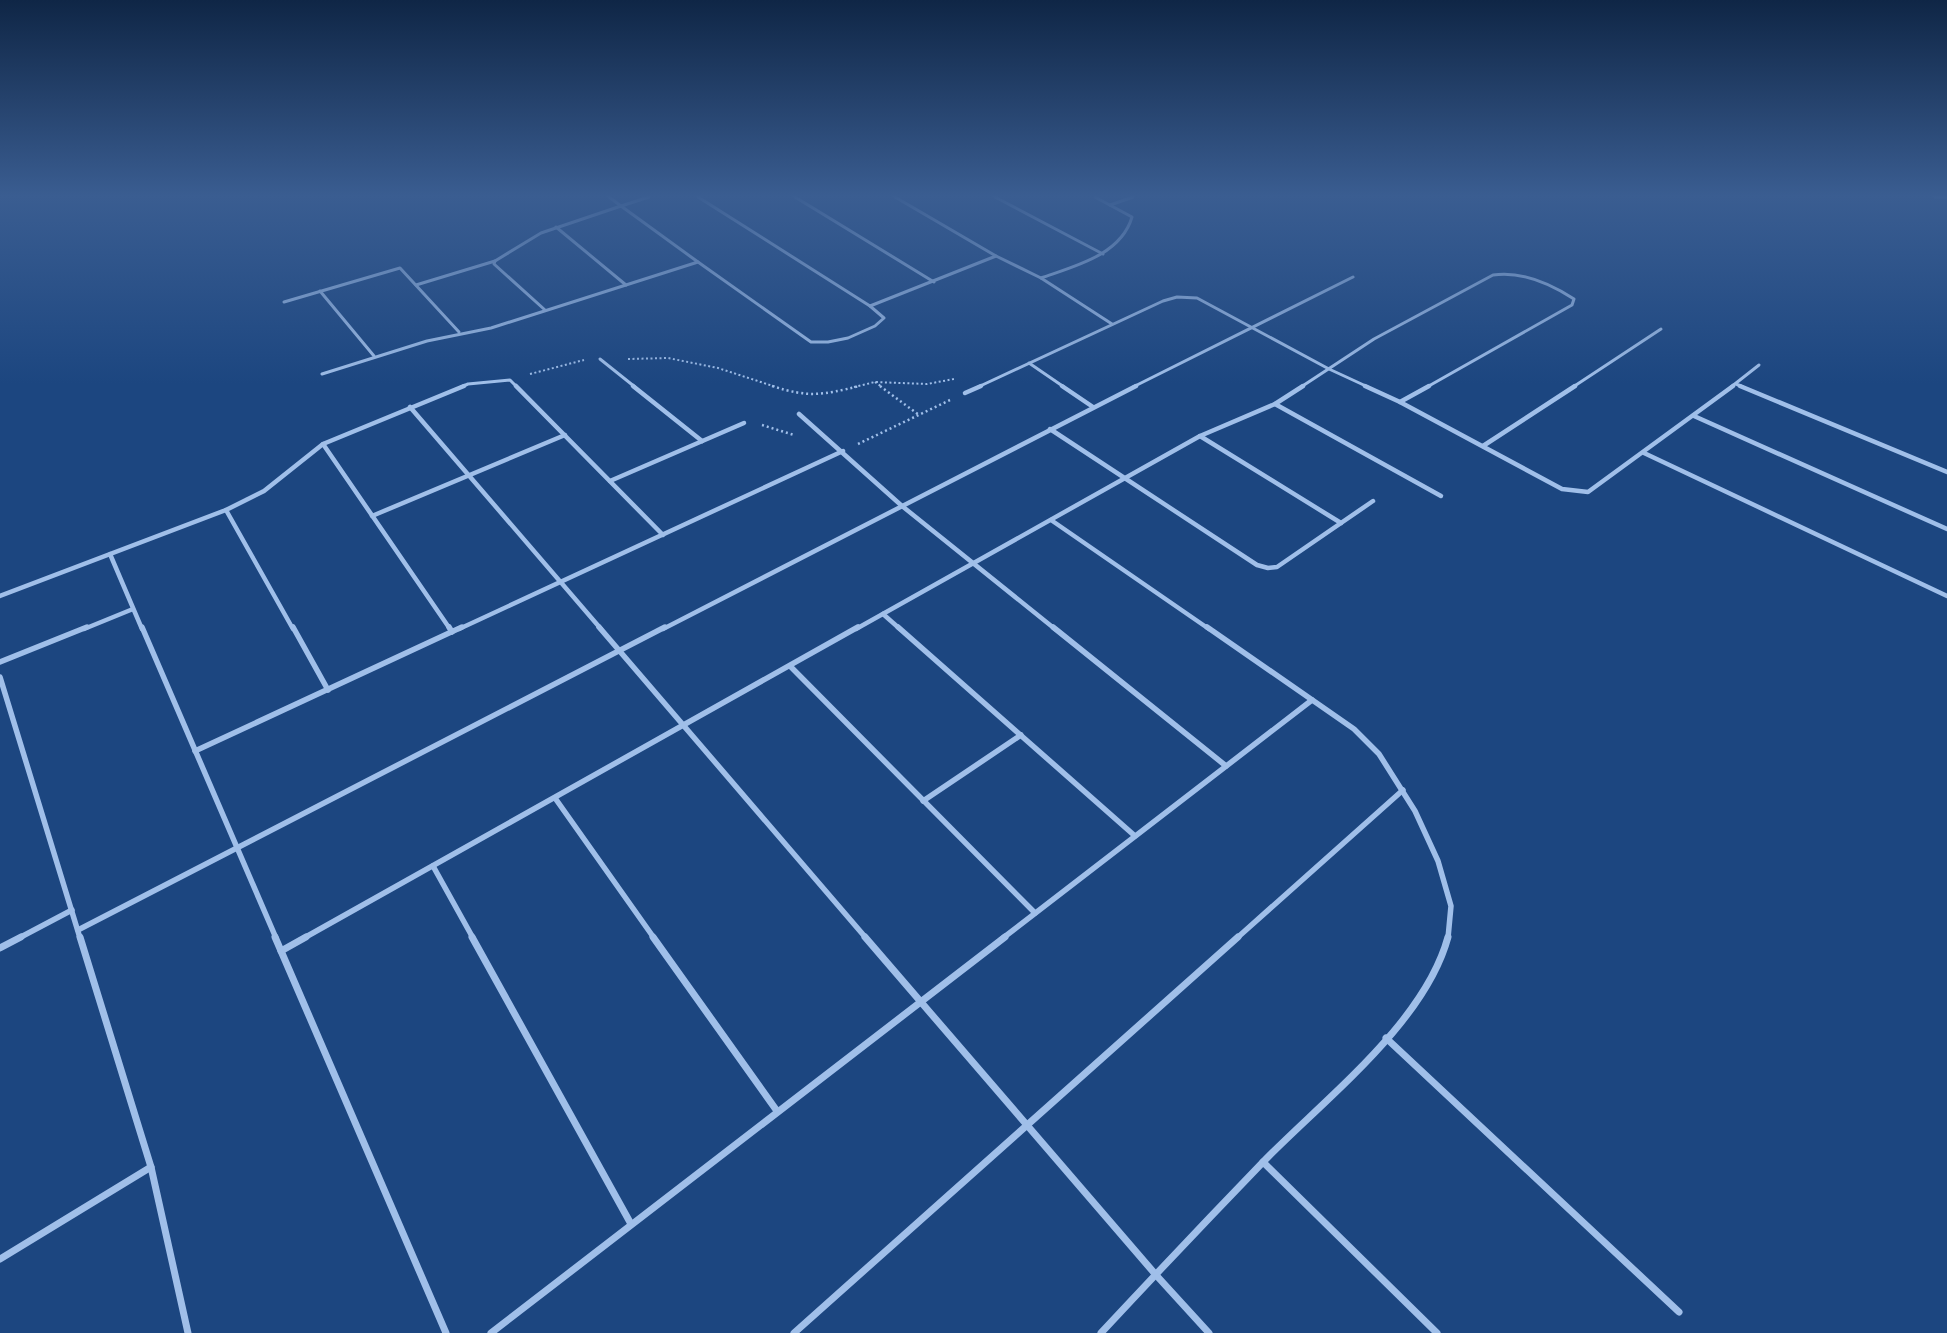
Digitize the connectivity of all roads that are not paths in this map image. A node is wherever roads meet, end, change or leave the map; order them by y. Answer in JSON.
{"nodes":[{"id":1,"x":595,"y":259,"type":"edge"},
{"id":2,"x":694,"y":259,"type":"edge"},
{"id":3,"x":796,"y":259,"type":"edge"},
{"id":4,"x":897,"y":259,"type":"edge"},
{"id":5,"x":988,"y":259,"type":"edge"},
{"id":6,"x":1003,"y":259,"type":"edge"},
{"id":7,"x":1090,"y":259,"type":"edge"},
{"id":8,"x":495,"y":260,"type":"joint"},
{"id":9,"x":698,"y":262,"type":"junction"},
{"id":10,"x":1353,"y":277,"type":"dead end"},
{"id":11,"x":1041,"y":278,"type":"junction"},
{"id":12,"x":934,"y":282,"type":"junction"},
{"id":13,"x":416,"y":285,"type":"junction"},
{"id":14,"x":626,"y":285,"type":"junction"},
{"id":15,"x":320,"y":292,"type":"junction"},
{"id":16,"x":284,"y":302,"type":"dead end"},
{"id":17,"x":870,"y":306,"type":"junction"},
{"id":18,"x":545,"y":310,"type":"junction"},
{"id":19,"x":1112,"y":324,"type":"junction"},
{"id":20,"x":1253,"y":328,"type":"junction"},
{"id":21,"x":1661,"y":329,"type":"dead end"},
{"id":22,"x":459,"y":332,"type":"junction"},
{"id":23,"x":374,"y":356,"type":"junction"},
{"id":24,"x":600,"y":359,"type":"road end"},
{"id":25,"x":1030,"y":364,"type":"junction"},
{"id":26,"x":1759,"y":365,"type":"dead end"},
{"id":27,"x":1329,"y":369,"type":"junction"},
{"id":28,"x":322,"y":374,"type":"dead end"},
{"id":29,"x":1736,"y":384,"type":"junction"},
{"id":30,"x":965,"y":393,"type":"road end"},
{"id":31,"x":1400,"y":402,"type":"junction"},
{"id":32,"x":1275,"y":404,"type":"junction"},
{"id":33,"x":410,"y":406,"type":"junction"},
{"id":34,"x":1093,"y":407,"type":"junction"},
{"id":35,"x":799,"y":414,"type":"dead end"},
{"id":36,"x":1694,"y":416,"type":"junction"},
{"id":37,"x":744,"y":423,"type":"dead end"},
{"id":38,"x":1050,"y":429,"type":"junction"},
{"id":39,"x":565,"y":435,"type":"junction"},
{"id":40,"x":1200,"y":436,"type":"junction"},
{"id":41,"x":702,"y":441,"type":"junction"},
{"id":42,"x":324,"y":444,"type":"junction"},
{"id":43,"x":1483,"y":446,"type":"junction"},
{"id":44,"x":843,"y":451,"type":"junction"},
{"id":45,"x":1644,"y":453,"type":"junction"},
{"id":46,"x":1947,"y":472,"type":"edge"},
{"id":47,"x":469,"y":475,"type":"junction"},
{"id":48,"x":1125,"y":478,"type":"junction"},
{"id":49,"x":610,"y":481,"type":"junction"},
{"id":50,"x":1441,"y":496,"type":"dead end"},
{"id":51,"x":1373,"y":501,"type":"dead end"},
{"id":52,"x":902,"y":506,"type":"junction"},
{"id":53,"x":226,"y":510,"type":"junction"},
{"id":54,"x":372,"y":516,"type":"junction"},
{"id":55,"x":1051,"y":520,"type":"junction"},
{"id":56,"x":1341,"y":523,"type":"junction"},
{"id":57,"x":1947,"y":529,"type":"edge"},
{"id":58,"x":663,"y":535,"type":"junction"},
{"id":59,"x":110,"y":554,"type":"junction"},
{"id":60,"x":973,"y":563,"type":"junction"},
{"id":61,"x":561,"y":582,"type":"junction"},
{"id":62,"x":0,"y":596,"type":"edge"},
{"id":63,"x":1947,"y":596,"type":"edge"},
{"id":64,"x":133,"y":609,"type":"junction"},
{"id":65,"x":883,"y":614,"type":"junction"},
{"id":66,"x":452,"y":632,"type":"junction"},
{"id":67,"x":620,"y":651,"type":"junction"},
{"id":68,"x":0,"y":662,"type":"edge"},
{"id":69,"x":790,"y":666,"type":"junction"},
{"id":70,"x":0,"y":677,"type":"edge"},
{"id":71,"x":328,"y":690,"type":"junction"},
{"id":72,"x":1312,"y":700,"type":"junction"},
{"id":73,"x":684,"y":726,"type":"junction"},
{"id":74,"x":1021,"y":736,"type":"junction"},
{"id":75,"x":195,"y":751,"type":"junction"},
{"id":76,"x":1226,"y":766,"type":"junction"},
{"id":77,"x":1403,"y":790,"type":"junction"},
{"id":78,"x":555,"y":798,"type":"junction"},
{"id":79,"x":924,"y":801,"type":"junction"},
{"id":80,"x":1135,"y":836,"type":"junction"},
{"id":81,"x":237,"y":848,"type":"junction"},
{"id":82,"x":433,"y":866,"type":"junction"},
{"id":83,"x":72,"y":910,"type":"junction"},
{"id":84,"x":1035,"y":913,"type":"junction"},
{"id":85,"x":78,"y":930,"type":"junction"},
{"id":86,"x":0,"y":948,"type":"edge"},
{"id":87,"x":281,"y":951,"type":"junction"},
{"id":88,"x":921,"y":1001,"type":"junction"},
{"id":89,"x":1386,"y":1038,"type":"junction"},
{"id":90,"x":778,"y":1111,"type":"junction"},
{"id":91,"x":1026,"y":1124,"type":"junction"},
{"id":92,"x":1264,"y":1162,"type":"junction"},
{"id":93,"x":151,"y":1167,"type":"junction"},
{"id":94,"x":631,"y":1224,"type":"junction"},
{"id":95,"x":0,"y":1259,"type":"edge"},
{"id":96,"x":1156,"y":1275,"type":"junction"},
{"id":97,"x":1679,"y":1312,"type":"dead end"},
{"id":98,"x":188,"y":1333,"type":"edge"},
{"id":99,"x":446,"y":1333,"type":"edge"},
{"id":100,"x":491,"y":1333,"type":"edge"},
{"id":101,"x":794,"y":1333,"type":"edge"},
{"id":102,"x":1101,"y":1333,"type":"edge"},
{"id":103,"x":1209,"y":1333,"type":"edge"},
{"id":104,"x":1437,"y":1333,"type":"edge"}],
"edges":[{"from":1,"to":14,"type":"street"},
{"from":2,"to":9,"type":"street"},
{"from":3,"to":17,"type":"street"},
{"from":4,"to":12,"type":"street"},
{"from":5,"to":12,"type":"street"},
{"from":6,"to":11,"type":"street"},
{"from":7,"to":11,"type":"street"},
{"from":8,"to":13,"type":"street"},
{"from":8,"to":18,"type":"street"},
{"from":9,"to":14,"type":"street"},
{"from":9,"to":17,"type":"street"},
{"from":10,"to":20,"type":"street"},
{"from":11,"to":19,"type":"street"},
{"from":12,"to":17,"type":"street"},
{"from":13,"to":15,"type":"street"},
{"from":13,"to":22,"type":"street"},
{"from":14,"to":18,"type":"street"},
{"from":15,"to":16,"type":"street"},
{"from":15,"to":23,"type":"street"},
{"from":18,"to":22,"type":"street"},
{"from":19,"to":20,"type":"street"},
{"from":19,"to":25,"type":"street"},
{"from":20,"to":27,"type":"street"},
{"from":20,"to":34,"type":"street"},
{"from":21,"to":43,"type":"street"},
{"from":22,"to":23,"type":"street"},
{"from":23,"to":28,"type":"street"},
{"from":24,"to":41,"type":"street"},
{"from":25,"to":30,"type":"street"},
{"from":25,"to":34,"type":"street"},
{"from":26,"to":29,"type":"street"},
{"from":27,"to":31,"type":"street"},
{"from":27,"to":31,"type":"street"},
{"from":27,"to":32,"type":"street"},
{"from":29,"to":36,"type":"street"},
{"from":29,"to":46,"type":"street"},
{"from":31,"to":43,"type":"street"},
{"from":32,"to":40,"type":"street"},
{"from":32,"to":50,"type":"street"},
{"from":33,"to":39,"type":"street"},
{"from":33,"to":42,"type":"street"},
{"from":33,"to":47,"type":"street"},
{"from":34,"to":38,"type":"street"},
{"from":35,"to":44,"type":"street"},
{"from":36,"to":45,"type":"street"},
{"from":36,"to":57,"type":"street"},
{"from":37,"to":41,"type":"street"},
{"from":38,"to":48,"type":"street"},
{"from":38,"to":52,"type":"street"},
{"from":39,"to":47,"type":"street"},
{"from":39,"to":49,"type":"street"},
{"from":40,"to":48,"type":"street"},
{"from":40,"to":56,"type":"street"},
{"from":41,"to":49,"type":"street"},
{"from":42,"to":53,"type":"street"},
{"from":42,"to":54,"type":"street"},
{"from":43,"to":45,"type":"street"},
{"from":44,"to":52,"type":"street"},
{"from":44,"to":58,"type":"street"},
{"from":45,"to":63,"type":"street"},
{"from":47,"to":54,"type":"street"},
{"from":47,"to":61,"type":"street"},
{"from":48,"to":55,"type":"street"},
{"from":48,"to":56,"type":"street"},
{"from":49,"to":58,"type":"street"},
{"from":51,"to":56,"type":"street"},
{"from":52,"to":60,"type":"street"},
{"from":52,"to":67,"type":"street"},
{"from":53,"to":59,"type":"street"},
{"from":53,"to":71,"type":"street"},
{"from":54,"to":66,"type":"street"},
{"from":55,"to":60,"type":"street"},
{"from":55,"to":72,"type":"street"},
{"from":58,"to":61,"type":"street"},
{"from":59,"to":62,"type":"street"},
{"from":59,"to":64,"type":"street"},
{"from":60,"to":65,"type":"street"},
{"from":60,"to":76,"type":"street"},
{"from":61,"to":66,"type":"street"},
{"from":61,"to":67,"type":"street"},
{"from":64,"to":68,"type":"street"},
{"from":64,"to":75,"type":"street"},
{"from":65,"to":69,"type":"street"},
{"from":65,"to":74,"type":"street"},
{"from":66,"to":71,"type":"street"},
{"from":67,"to":73,"type":"street"},
{"from":67,"to":81,"type":"street"},
{"from":69,"to":73,"type":"street"},
{"from":69,"to":79,"type":"street"},
{"from":70,"to":83,"type":"street"},
{"from":71,"to":75,"type":"street"},
{"from":72,"to":76,"type":"street"},
{"from":72,"to":77,"type":"street"},
{"from":73,"to":78,"type":"street"},
{"from":73,"to":88,"type":"street"},
{"from":74,"to":79,"type":"street"},
{"from":74,"to":80,"type":"street"},
{"from":75,"to":81,"type":"street"},
{"from":76,"to":80,"type":"street"},
{"from":77,"to":89,"type":"street"},
{"from":77,"to":91,"type":"street"},
{"from":78,"to":82,"type":"street"},
{"from":78,"to":90,"type":"street"},
{"from":79,"to":84,"type":"street"},
{"from":80,"to":84,"type":"street"},
{"from":81,"to":85,"type":"street"},
{"from":81,"to":87,"type":"street"},
{"from":82,"to":87,"type":"street"},
{"from":82,"to":94,"type":"street"},
{"from":83,"to":85,"type":"street"},
{"from":83,"to":86,"type":"street"},
{"from":84,"to":88,"type":"street"},
{"from":85,"to":93,"type":"street"},
{"from":87,"to":99,"type":"street"},
{"from":88,"to":90,"type":"street"},
{"from":88,"to":91,"type":"street"},
{"from":89,"to":92,"type":"street"},
{"from":89,"to":97,"type":"street"},
{"from":90,"to":94,"type":"street"},
{"from":91,"to":96,"type":"street"},
{"from":91,"to":101,"type":"street"},
{"from":92,"to":96,"type":"street"},
{"from":92,"to":104,"type":"street"},
{"from":93,"to":95,"type":"street"},
{"from":93,"to":98,"type":"street"},
{"from":94,"to":100,"type":"street"},
{"from":96,"to":102,"type":"street"},
{"from":96,"to":103,"type":"street"}]}
